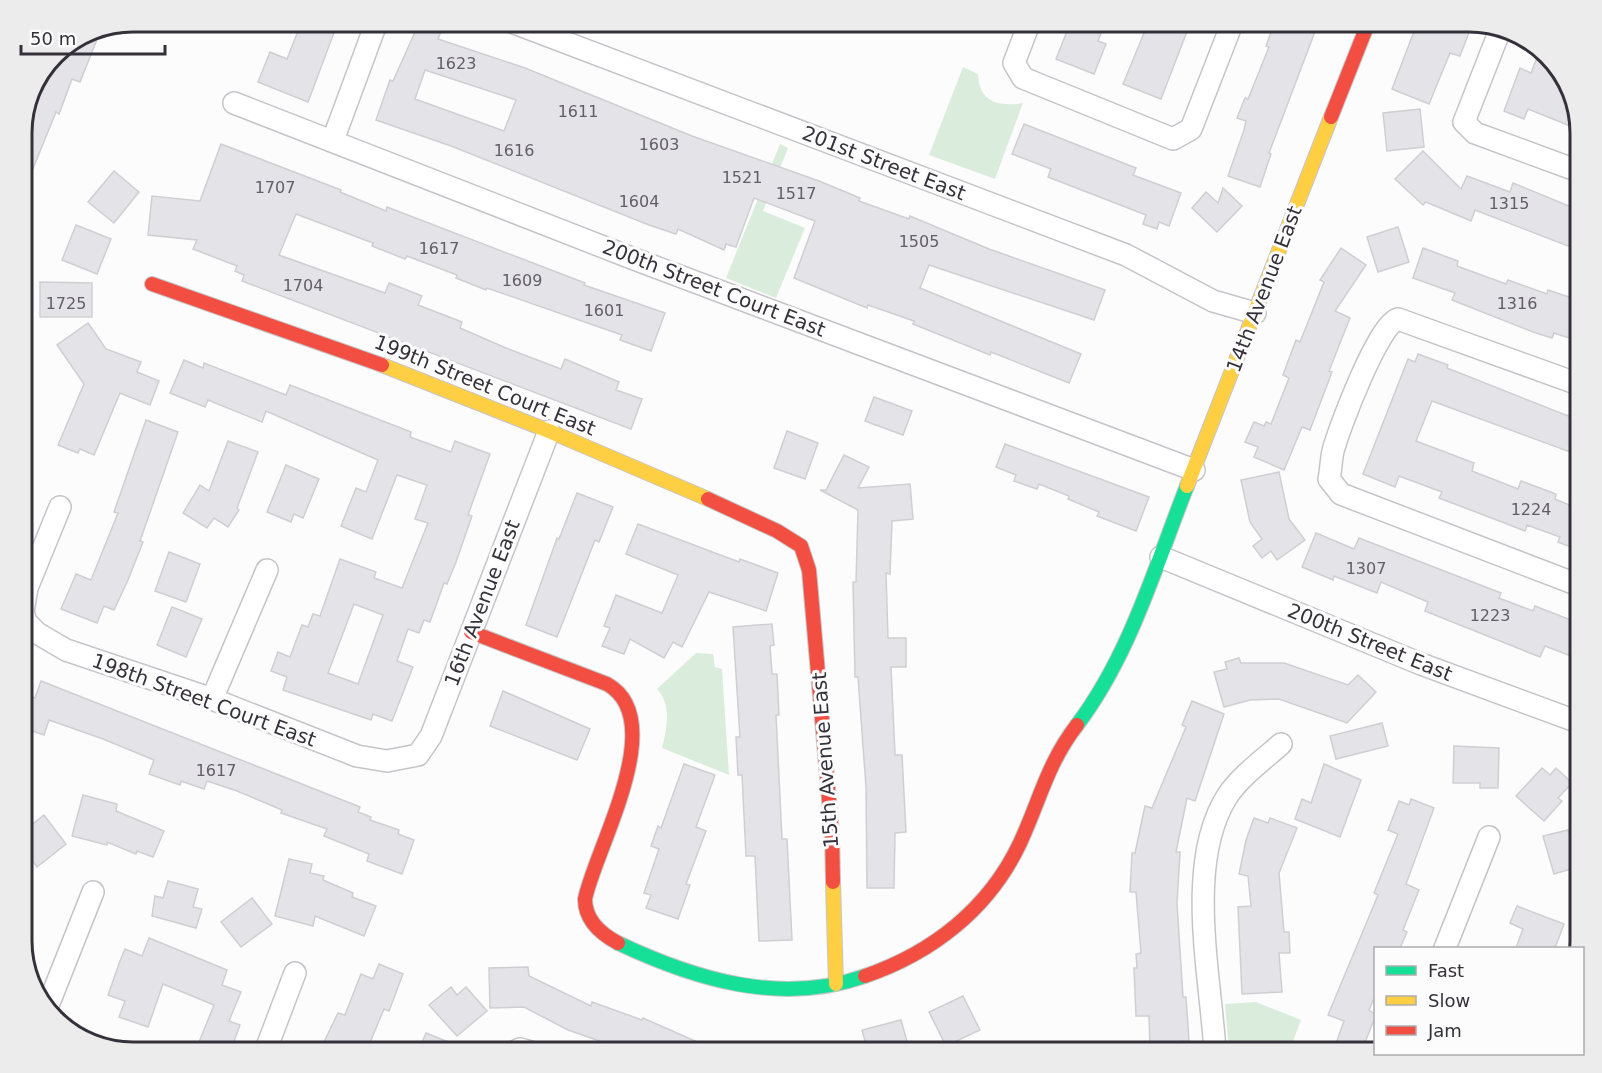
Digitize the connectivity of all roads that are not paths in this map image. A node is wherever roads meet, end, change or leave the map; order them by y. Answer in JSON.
{"nodes":[{"id":1,"x":373,"y":32,"type":"edge"},
{"id":2,"x":538,"y":32,"type":"edge"},
{"id":3,"x":1026,"y":32,"type":"edge"},
{"id":4,"x":1229,"y":32,"type":"edge"},
{"id":5,"x":1365,"y":32,"type":"edge"},
{"id":6,"x":1498,"y":36,"type":"edge"},
{"id":7,"x":234,"y":103,"type":"dead end"},
{"id":8,"x":333,"y":140,"type":"junction"},
{"id":9,"x":1570,"y":168,"type":"edge"},
{"id":10,"x":152,"y":284,"type":"dead end"},
{"id":11,"x":1255,"y":313,"type":"junction"},
{"id":12,"x":1570,"y":381,"type":"edge"},
{"id":13,"x":549,"y":431,"type":"junction"},
{"id":14,"x":1194,"y":470,"type":"junction"},
{"id":15,"x":60,"y":507,"type":"dead end"},
{"id":16,"x":795,"y":541,"type":"joint"},
{"id":17,"x":1161,"y":557,"type":"junction"},
{"id":18,"x":267,"y":570,"type":"dead end"},
{"id":19,"x":32,"y":576,"type":"edge"},
{"id":20,"x":1570,"y":582,"type":"edge"},
{"id":21,"x":32,"y":628,"type":"edge"},
{"id":22,"x":471,"y":632,"type":"junction"},
{"id":23,"x":212,"y":699,"type":"junction"},
{"id":24,"x":1570,"y":719,"type":"edge"},
{"id":25,"x":1281,"y":744,"type":"dead end"},
{"id":26,"x":399,"y":761,"type":"joint"},
{"id":27,"x":1489,"y":837,"type":"dead end"},
{"id":28,"x":93,"y":892,"type":"dead end"},
{"id":29,"x":1446,"y":947,"type":"edge"},
{"id":30,"x":295,"y":973,"type":"dead end"},
{"id":31,"x":836,"y":984,"type":"junction"},
{"id":32,"x":51,"y":999,"type":"edge"},
{"id":33,"x":269,"y":1042,"type":"edge"},
{"id":34,"x":1214,"y":1042,"type":"edge"}],
"edges":[{"from":1,"to":8,"type":"street"},
{"from":2,"to":11,"type":"street","name":"201st Street East"},
{"from":3,"to":4,"type":"street"},
{"from":5,"to":11,"type":"street","name":"14th Avenue East"},
{"from":6,"to":9,"type":"street"},
{"from":7,"to":8,"type":"street","name":"200th Street Court East"},
{"from":8,"to":14,"type":"street","name":"200th Street Court East"},
{"from":10,"to":13,"type":"street","name":"199th Street Court East"},
{"from":11,"to":14,"type":"street","name":"14th Avenue East"},
{"from":12,"to":20,"type":"street"},
{"from":13,"to":16,"type":"street","name":"199th Street Court East"},
{"from":13,"to":22,"type":"street","name":"16th Avenue East"},
{"from":14,"to":17,"type":"street","name":"14th Avenue East"},
{"from":15,"to":19,"type":"street","name":"198th Street Court East"},
{"from":16,"to":31,"type":"street","name":"15th Avenue East"},
{"from":17,"to":24,"type":"street","name":"200th Street East"},
{"from":17,"to":31,"type":"street","name":"14th Avenue East"},
{"from":18,"to":23,"type":"street"},
{"from":21,"to":23,"type":"street","name":"198th Street Court East"},
{"from":22,"to":26,"type":"street","name":"16th Avenue East"},
{"from":22,"to":31,"type":"street","name":"14th Avenue East"},
{"from":23,"to":26,"type":"street","name":"198th Street Court East"},
{"from":25,"to":34,"type":"street"},
{"from":27,"to":29,"type":"street"},
{"from":28,"to":32,"type":"street"},
{"from":30,"to":33,"type":"street"}]}
